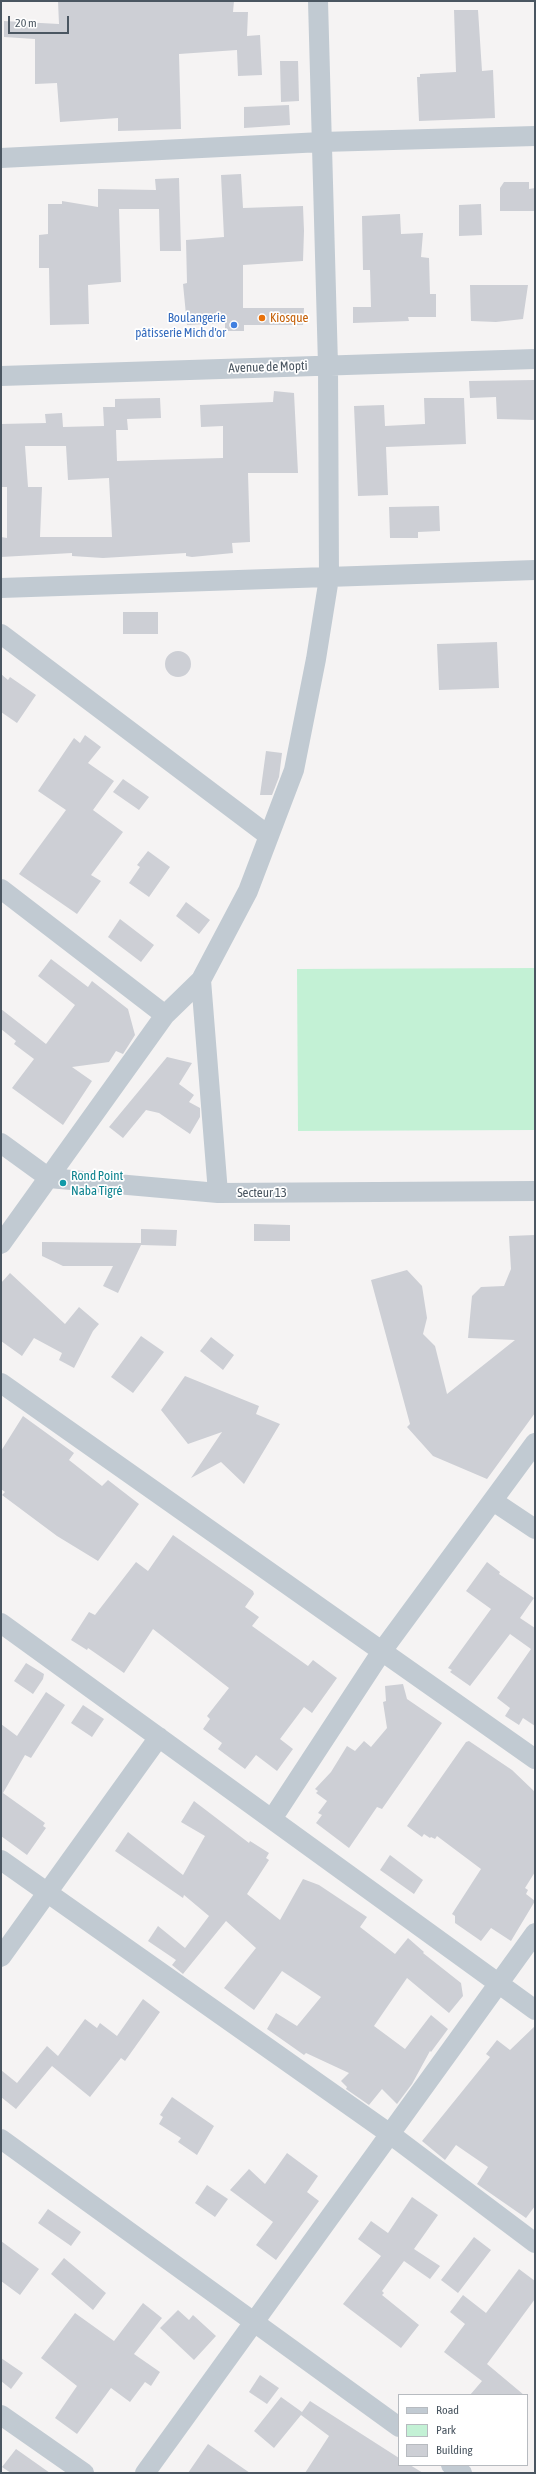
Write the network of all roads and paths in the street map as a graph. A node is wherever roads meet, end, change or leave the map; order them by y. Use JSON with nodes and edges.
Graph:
{"nodes":[{"id":1,"x":318,"y":1,"type":"edge"},
{"id":2,"x":535,"y":136,"type":"edge"},
{"id":3,"x":322,"y":142,"type":"junction"},
{"id":4,"x":1,"y":158,"type":"edge"},
{"id":5,"x":535,"y":359,"type":"edge"},
{"id":6,"x":328,"y":365,"type":"junction"},
{"id":7,"x":1,"y":376,"type":"edge"},
{"id":8,"x":535,"y":570,"type":"edge"},
{"id":9,"x":329,"y":578,"type":"junction"},
{"id":10,"x":1,"y":588,"type":"edge"},
{"id":11,"x":1,"y":634,"type":"edge"},
{"id":12,"x":269,"y":836,"type":"junction"},
{"id":13,"x":1,"y":889,"type":"edge"},
{"id":14,"x":201,"y":980,"type":"junction"},
{"id":15,"x":165,"y":1015,"type":"junction"},
{"id":16,"x":1,"y":1143,"type":"edge"},
{"id":17,"x":48,"y":1178,"type":"junction"},
{"id":18,"x":535,"y":1191,"type":"edge"},
{"id":19,"x":218,"y":1193,"type":"junction"},
{"id":20,"x":1,"y":1244,"type":"edge"},
{"id":21,"x":1,"y":1383,"type":"edge"},
{"id":22,"x":535,"y":1443,"type":"edge"},
{"id":23,"x":493,"y":1501,"type":"junction"},
{"id":24,"x":535,"y":1529,"type":"edge"},
{"id":25,"x":1,"y":1622,"type":"edge"},
{"id":26,"x":382,"y":1651,"type":"junction"},
{"id":27,"x":159,"y":1737,"type":"junction"},
{"id":28,"x":535,"y":1759,"type":"edge"},
{"id":29,"x":272,"y":1819,"type":"junction"},
{"id":30,"x":1,"y":1860,"type":"edge"},
{"id":31,"x":48,"y":1892,"type":"junction"},
{"id":32,"x":535,"y":1933,"type":"edge"},
{"id":33,"x":1,"y":1957,"type":"edge"},
{"id":34,"x":499,"y":1983,"type":"junction"},
{"id":35,"x":535,"y":2010,"type":"edge"},
{"id":36,"x":390,"y":2134,"type":"junction"},
{"id":37,"x":1,"y":2139,"type":"edge"},
{"id":38,"x":535,"y":2243,"type":"edge"},
{"id":39,"x":254,"y":2322,"type":"junction"},
{"id":40,"x":1,"y":2415,"type":"edge"},
{"id":41,"x":398,"y":2426,"type":"edge"},
{"id":42,"x":452,"y":2466,"type":"edge"},
{"id":43,"x":84,"y":2473,"type":"edge"},
{"id":44,"x":145,"y":2473,"type":"edge"},
{"id":45,"x":462,"y":2473,"type":"edge"}],
"edges":[{"from":1,"to":3,"type":"street"},
{"from":2,"to":3,"type":"street"},
{"from":3,"to":4,"type":"street"},
{"from":3,"to":6,"type":"street"},
{"from":5,"to":6,"type":"street","name":"Avenue de Mopti"},
{"from":6,"to":7,"type":"street","name":"Avenue de Mopti"},
{"from":6,"to":9,"type":"street"},
{"from":8,"to":9,"type":"street"},
{"from":9,"to":10,"type":"street"},
{"from":9,"to":12,"type":"street"},
{"from":11,"to":12,"type":"street"},
{"from":12,"to":14,"type":"street"},
{"from":13,"to":15,"type":"street"},
{"from":14,"to":15,"type":"street"},
{"from":14,"to":19,"type":"street"},
{"from":15,"to":17,"type":"street"},
{"from":16,"to":17,"type":"street"},
{"from":17,"to":19,"type":"street","name":"Secteur 13"},
{"from":17,"to":20,"type":"street"},
{"from":18,"to":19,"type":"street","name":"Secteur 13"},
{"from":21,"to":26,"type":"street"},
{"from":22,"to":23,"type":"street"},
{"from":23,"to":24,"type":"street"},
{"from":23,"to":26,"type":"street"},
{"from":25,"to":27,"type":"street"},
{"from":26,"to":28,"type":"street"},
{"from":26,"to":29,"type":"street"},
{"from":27,"to":29,"type":"street"},
{"from":27,"to":31,"type":"street"},
{"from":29,"to":34,"type":"street"},
{"from":30,"to":31,"type":"street"},
{"from":31,"to":33,"type":"street"},
{"from":31,"to":36,"type":"street"},
{"from":32,"to":34,"type":"street"},
{"from":34,"to":35,"type":"street"},
{"from":34,"to":36,"type":"street"},
{"from":36,"to":38,"type":"street"},
{"from":36,"to":39,"type":"street"},
{"from":37,"to":39,"type":"street"},
{"from":39,"to":41,"type":"street"},
{"from":39,"to":44,"type":"street"},
{"from":40,"to":43,"type":"street"},
{"from":42,"to":45,"type":"street"}]}
